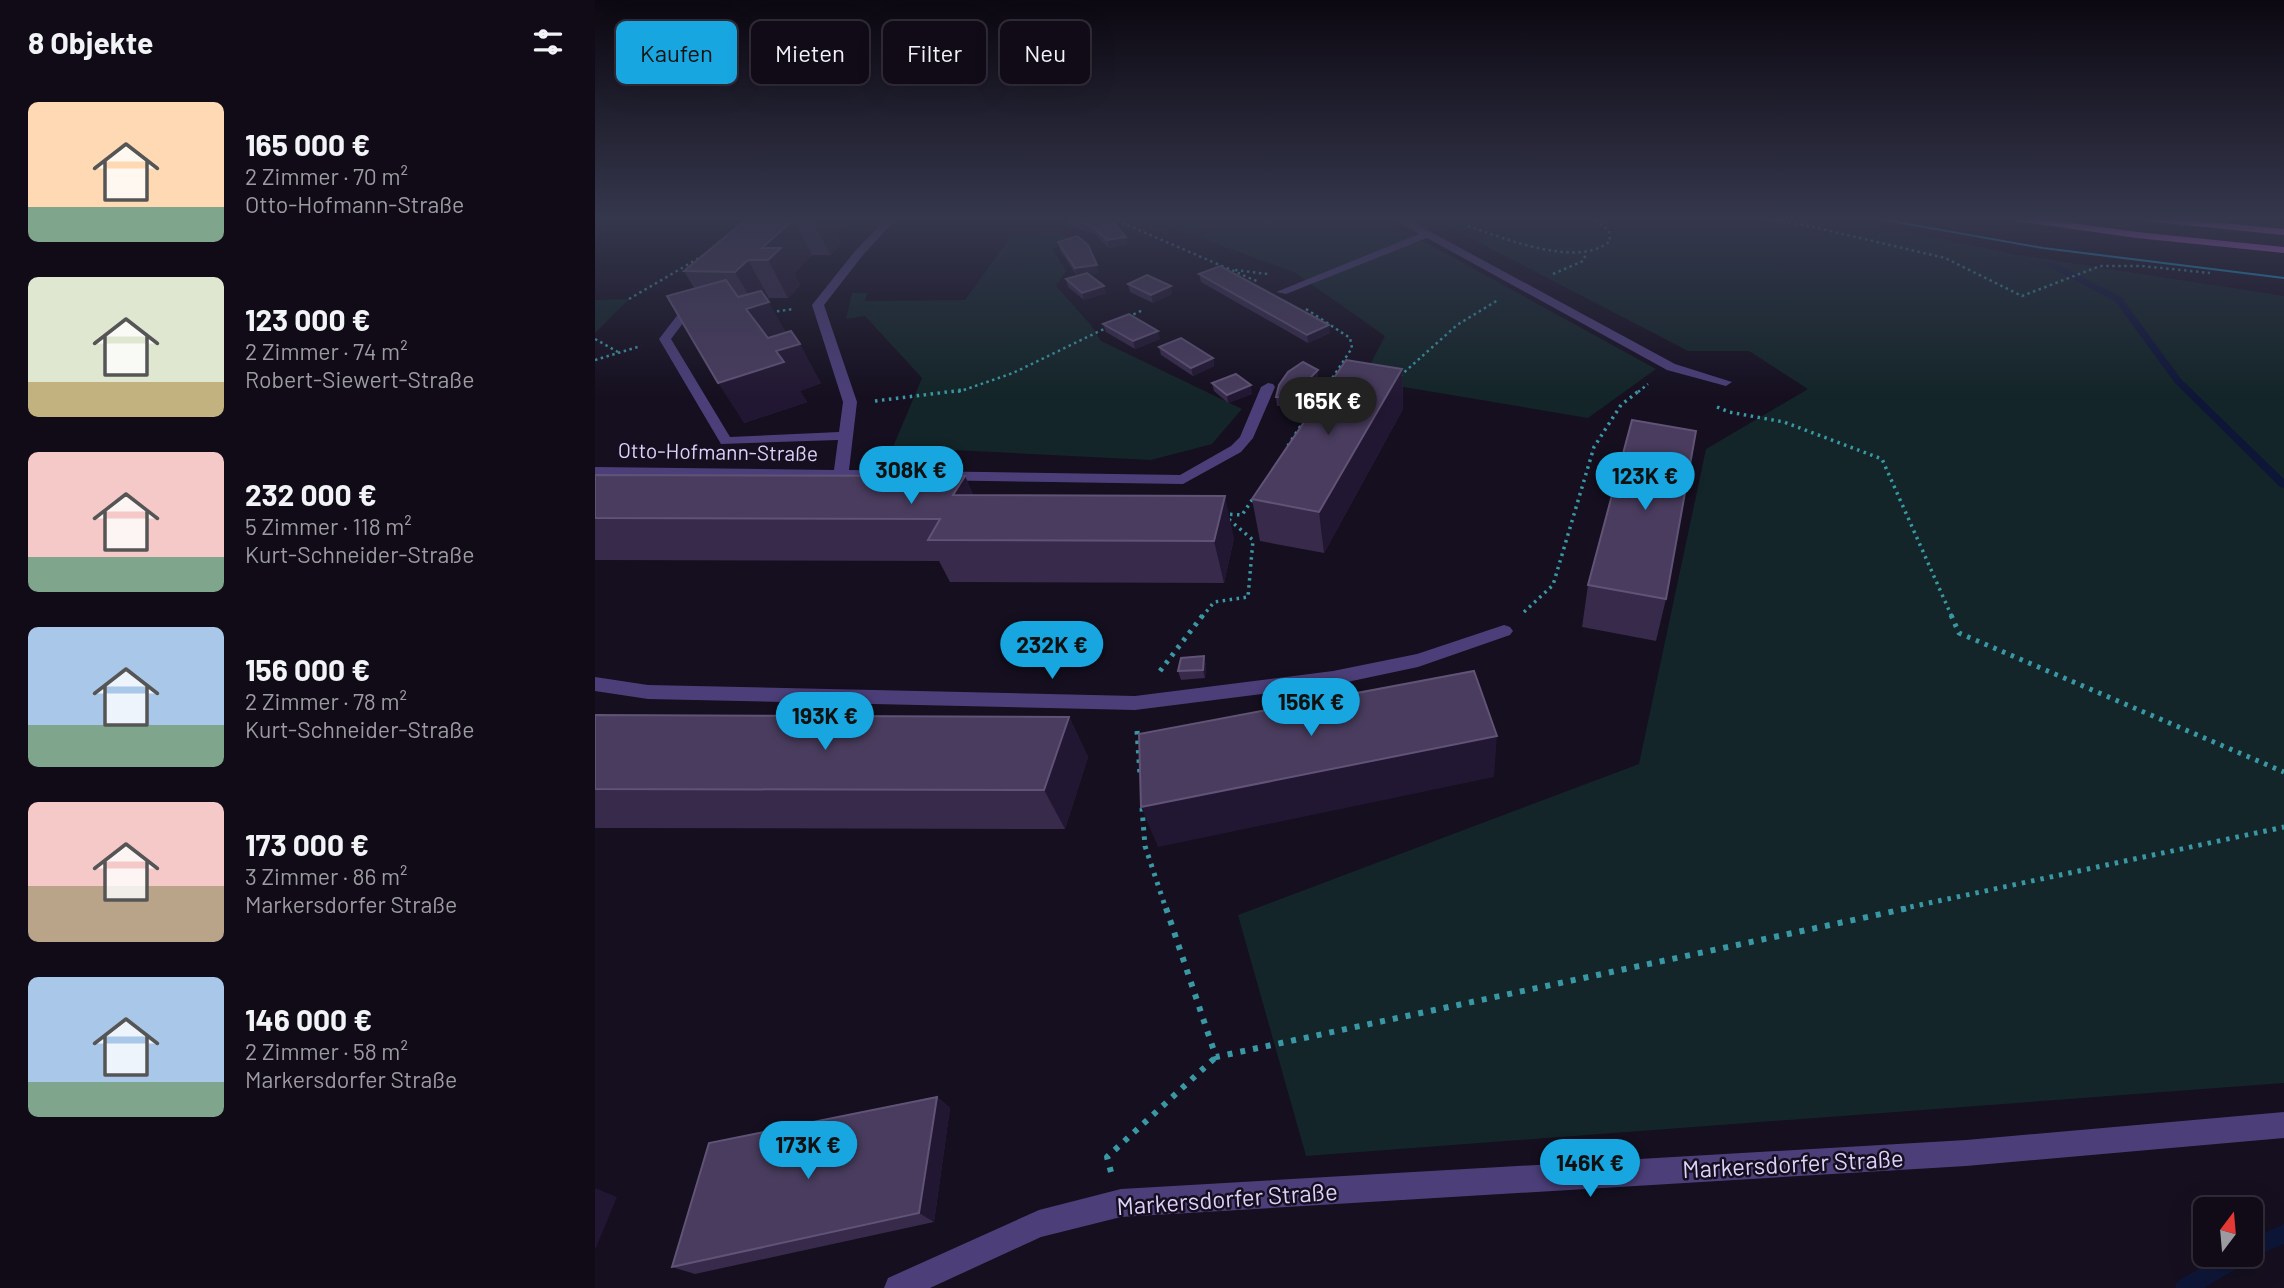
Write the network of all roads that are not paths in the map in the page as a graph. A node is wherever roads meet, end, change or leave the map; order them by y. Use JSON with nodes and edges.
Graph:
{"nodes":[{"id":1,"x":839,"y":278,"type":"edge"},
{"id":2,"x":1317,"y":278,"type":"edge"},
{"id":3,"x":1508,"y":278,"type":"edge"},
{"id":4,"x":707,"y":289,"type":"edge"},
{"id":5,"x":1282,"y":292,"type":"road end"},
{"id":6,"x":1726,"y":382,"type":"dead end"},
{"id":7,"x":1268,"y":387,"type":"dead end"},
{"id":8,"x":846,"y":436,"type":"junction"},
{"id":9,"x":595,"y":471,"type":"edge"},
{"id":10,"x":841,"y":474,"type":"junction"},
{"id":11,"x":1504,"y":631,"type":"road end"},
{"id":12,"x":595,"y":684,"type":"edge"},
{"id":13,"x":2284,"y":1125,"type":"edge"},
{"id":14,"x":898,"y":1288,"type":"edge"}],
"edges":[{"from":1,"to":8,"type":"street","name":"Otto-Hofmann-Straße"},
{"from":2,"to":5,"type":"street"},
{"from":3,"to":6,"type":"street"},
{"from":4,"to":8,"type":"street"},
{"from":7,"to":10,"type":"street","name":"Otto-Hofmann-Straße"},
{"from":8,"to":10,"type":"street","name":"Otto-Hofmann-Straße"},
{"from":9,"to":10,"type":"street","name":"Otto-Hofmann-Straße"},
{"from":11,"to":12,"type":"street"},
{"from":13,"to":14,"type":"street","name":"Markersdorfer Straße"}]}
